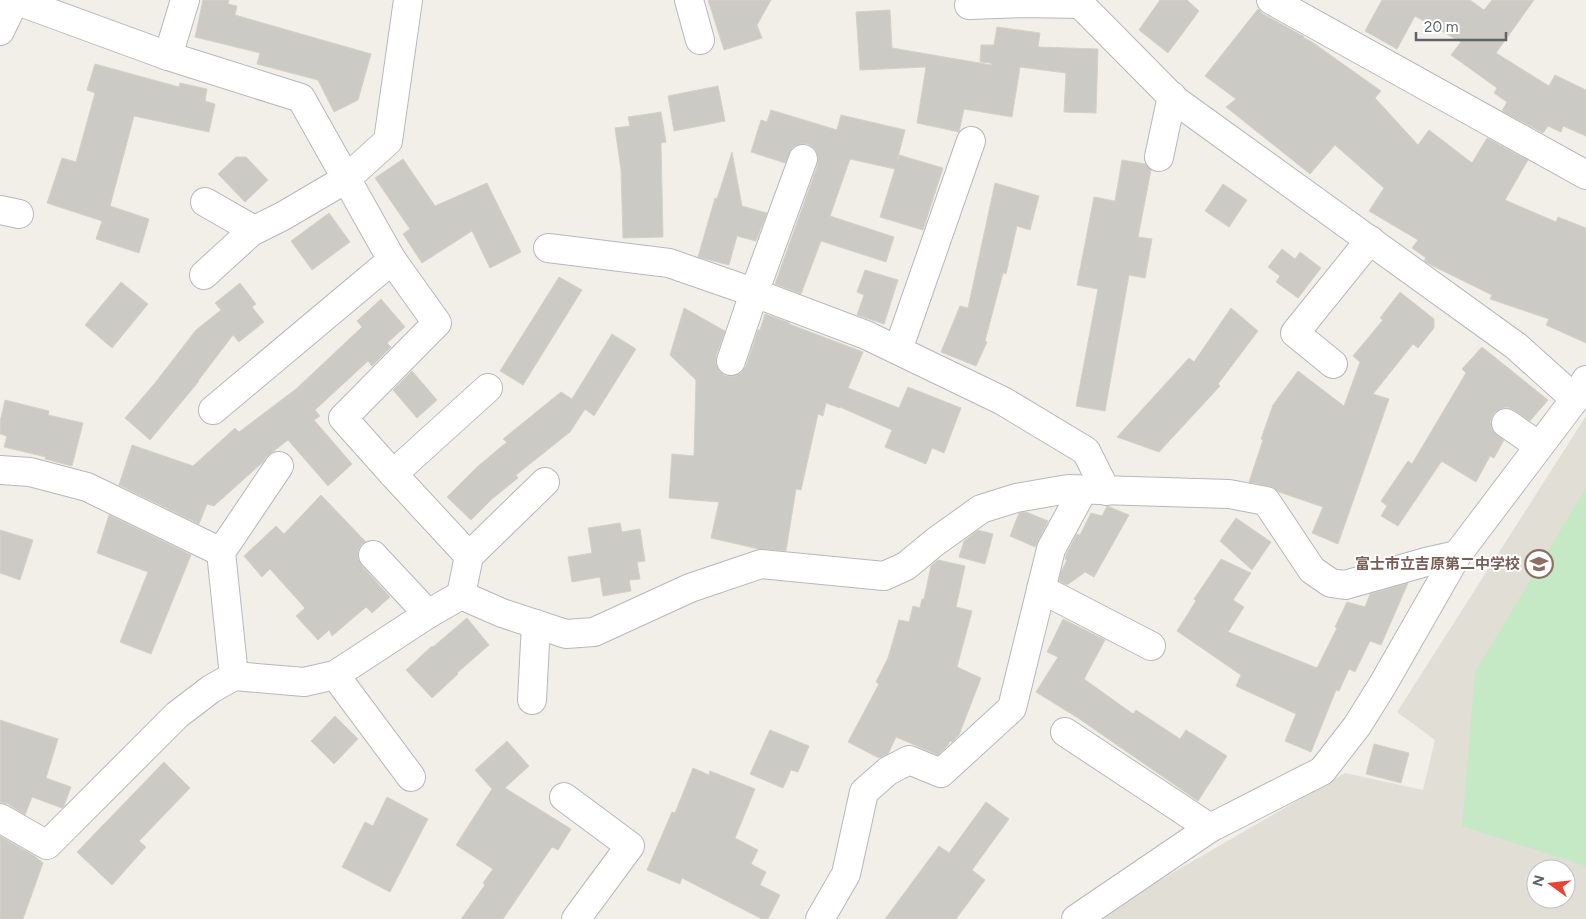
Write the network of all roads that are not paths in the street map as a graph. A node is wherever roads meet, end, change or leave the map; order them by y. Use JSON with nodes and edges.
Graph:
{"nodes":[{"id":1,"x":15,"y":0,"type":"edge"},
{"id":2,"x":185,"y":0,"type":"edge"},
{"id":3,"x":408,"y":0,"type":"edge"},
{"id":4,"x":689,"y":0,"type":"edge"},
{"id":5,"x":1271,"y":0,"type":"edge"},
{"id":6,"x":1079,"y":2,"type":"edge"},
{"id":7,"x":969,"y":5,"type":"dead end"},
{"id":8,"x":0,"y":31,"type":"edge"},
{"id":9,"x":700,"y":40,"type":"dead end"},
{"id":10,"x":168,"y":56,"type":"junction"},
{"id":11,"x":1172,"y":96,"type":"junction"},
{"id":12,"x":971,"y":141,"type":"dead end"},
{"id":13,"x":1159,"y":157,"type":"dead end"},
{"id":14,"x":803,"y":159,"type":"dead end"},
{"id":15,"x":1586,"y":175,"type":"edge"},
{"id":16,"x":346,"y":179,"type":"junction"},
{"id":17,"x":205,"y":202,"type":"dead end"},
{"id":18,"x":254,"y":230,"type":"junction"},
{"id":19,"x":1370,"y":240,"type":"junction"},
{"id":20,"x":548,"y":248,"type":"dead end"},
{"id":21,"x":392,"y":260,"type":"junction"},
{"id":22,"x":204,"y":275,"type":"dead end"},
{"id":23,"x":754,"y":293,"type":"junction"},
{"id":24,"x":898,"y":350,"type":"junction"},
{"id":25,"x":731,"y":361,"type":"dead end"},
{"id":26,"x":1333,"y":364,"type":"dead end"},
{"id":27,"x":488,"y":388,"type":"dead end"},
{"id":28,"x":1580,"y":390,"type":"edge"},
{"id":29,"x":213,"y":410,"type":"dead end"},
{"id":30,"x":1506,"y":423,"type":"dead end"},
{"id":31,"x":1539,"y":446,"type":"junction"},
{"id":32,"x":279,"y":466,"type":"dead end"},
{"id":33,"x":0,"y":470,"type":"edge"},
{"id":34,"x":392,"y":474,"type":"junction"},
{"id":35,"x":545,"y":482,"type":"dead end"},
{"id":36,"x":1095,"y":490,"type":"junction"},
{"id":37,"x":221,"y":552,"type":"junction"},
{"id":38,"x":373,"y":555,"type":"dead end"},
{"id":39,"x":1457,"y":555,"type":"junction"},
{"id":40,"x":469,"y":556,"type":"junction"},
{"id":41,"x":1041,"y":590,"type":"junction"},
{"id":42,"x":461,"y":594,"type":"junction"},
{"id":43,"x":428,"y":614,"type":"junction"},
{"id":44,"x":536,"y":624,"type":"junction"},
{"id":45,"x":1151,"y":646,"type":"dead end"},
{"id":46,"x":335,"y":675,"type":"junction"},
{"id":47,"x":234,"y":676,"type":"junction"},
{"id":48,"x":532,"y":700,"type":"dead end"},
{"id":49,"x":1065,"y":732,"type":"dead end"},
{"id":50,"x":411,"y":777,"type":"dead end"},
{"id":51,"x":564,"y":797,"type":"dead end"},
{"id":52,"x":0,"y":818,"type":"edge"},
{"id":53,"x":1210,"y":828,"type":"junction"},
{"id":54,"x":576,"y":919,"type":"edge"},
{"id":55,"x":820,"y":919,"type":"edge"},
{"id":56,"x":1076,"y":919,"type":"edge"}],
"edges":[{"from":1,"to":8,"type":"street"},
{"from":1,"to":10,"type":"street"},
{"from":2,"to":10,"type":"street"},
{"from":3,"to":16,"type":"street"},
{"from":4,"to":9,"type":"street"},
{"from":5,"to":15,"type":"street"},
{"from":6,"to":7,"type":"street"},
{"from":6,"to":11,"type":"street"},
{"from":10,"to":16,"type":"street"},
{"from":11,"to":13,"type":"street"},
{"from":11,"to":19,"type":"street"},
{"from":12,"to":24,"type":"street"},
{"from":14,"to":23,"type":"street"},
{"from":16,"to":18,"type":"street"},
{"from":16,"to":21,"type":"street"},
{"from":17,"to":18,"type":"street"},
{"from":18,"to":22,"type":"street"},
{"from":19,"to":26,"type":"street"},
{"from":19,"to":28,"type":"street"},
{"from":20,"to":23,"type":"street"},
{"from":21,"to":29,"type":"street"},
{"from":21,"to":34,"type":"street"},
{"from":23,"to":24,"type":"street"},
{"from":23,"to":25,"type":"street"},
{"from":24,"to":36,"type":"street"},
{"from":27,"to":34,"type":"street"},
{"from":28,"to":31,"type":"street"},
{"from":30,"to":31,"type":"street"},
{"from":31,"to":39,"type":"street"},
{"from":32,"to":37,"type":"street"},
{"from":33,"to":37,"type":"street"},
{"from":34,"to":40,"type":"street"},
{"from":35,"to":40,"type":"street"},
{"from":36,"to":39,"type":"street"},
{"from":36,"to":41,"type":"street"},
{"from":36,"to":44,"type":"street"},
{"from":37,"to":47,"type":"street"},
{"from":38,"to":43,"type":"street"},
{"from":39,"to":53,"type":"street"},
{"from":40,"to":42,"type":"street"},
{"from":41,"to":45,"type":"street"},
{"from":41,"to":55,"type":"street"},
{"from":42,"to":43,"type":"street"},
{"from":42,"to":44,"type":"street"},
{"from":43,"to":46,"type":"street"},
{"from":44,"to":48,"type":"street"},
{"from":46,"to":47,"type":"street"},
{"from":46,"to":50,"type":"street"},
{"from":47,"to":52,"type":"street"},
{"from":49,"to":53,"type":"street"},
{"from":51,"to":54,"type":"street"},
{"from":53,"to":56,"type":"street"}]}
